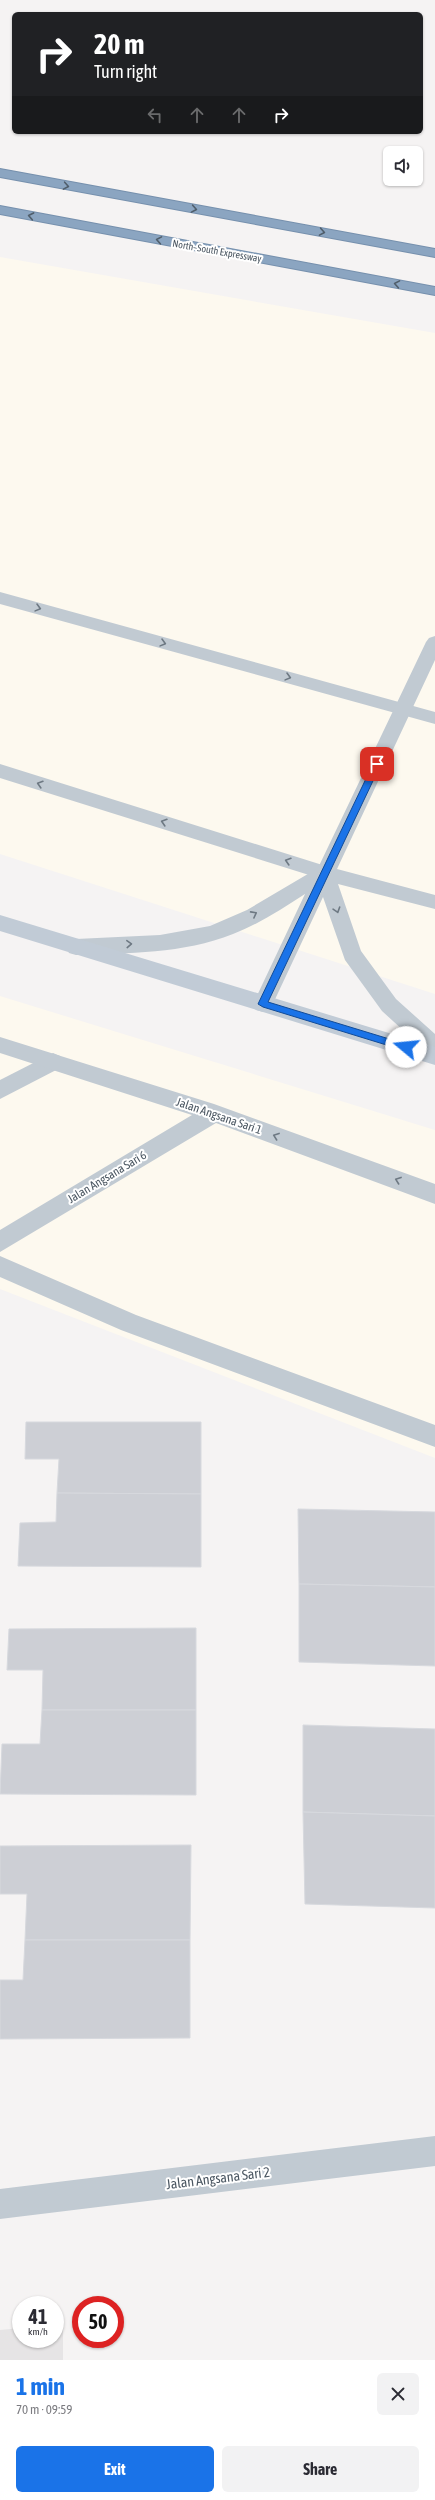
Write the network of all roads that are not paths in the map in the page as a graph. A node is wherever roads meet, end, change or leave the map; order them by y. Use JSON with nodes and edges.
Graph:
{"nodes":[{"id":1,"x":0,"y":173,"type":"edge"},
{"id":2,"x":0,"y":210,"type":"edge"},
{"id":3,"x":435,"y":253,"type":"edge"},
{"id":4,"x":435,"y":291,"type":"edge"},
{"id":5,"x":0,"y":598,"type":"edge"},
{"id":6,"x":435,"y":642,"type":"edge"},
{"id":7,"x":403,"y":709,"type":"junction"},
{"id":8,"x":435,"y":718,"type":"edge"},
{"id":9,"x":0,"y":771,"type":"edge"},
{"id":10,"x":325,"y":873,"type":"junction"},
{"id":11,"x":435,"y":902,"type":"edge"},
{"id":12,"x":0,"y":923,"type":"edge"},
{"id":13,"x":76,"y":947,"type":"junction"},
{"id":14,"x":263,"y":1004,"type":"junction"},
{"id":15,"x":0,"y":1046,"type":"edge"},
{"id":16,"x":435,"y":1047,"type":"edge"},
{"id":17,"x":435,"y":1056,"type":"edge"},
{"id":18,"x":53,"y":1062,"type":"junction"},
{"id":19,"x":0,"y":1090,"type":"edge"},
{"id":20,"x":214,"y":1113,"type":"junction"},
{"id":21,"x":435,"y":1194,"type":"edge"},
{"id":22,"x":0,"y":1242,"type":"edge"},
{"id":23,"x":0,"y":1266,"type":"edge"},
{"id":24,"x":435,"y":1436,"type":"edge"},
{"id":25,"x":435,"y":2151,"type":"edge"},
{"id":26,"x":0,"y":2204,"type":"edge"}],
"edges":[{"from":1,"to":3,"type":"highway","one_way":true},
{"from":4,"to":2,"type":"highway","name":"North–South Expressway","one_way":true},
{"from":5,"to":7,"type":"street","one_way":true},
{"from":6,"to":7,"type":"street"},
{"from":7,"to":8,"type":"street"},
{"from":7,"to":10,"type":"street"},
{"from":10,"to":9,"type":"street","one_way":true},
{"from":10,"to":11,"type":"street"},
{"from":13,"to":10,"type":"street","one_way":true},
{"from":10,"to":14,"type":"street"},
{"from":10,"to":16,"type":"street","one_way":true},
{"from":12,"to":13,"type":"main road"},
{"from":13,"to":14,"type":"main road"},
{"from":14,"to":17,"type":"main road"},
{"from":15,"to":18,"type":"street","name":"Jalan Angsana Sari 1"},
{"from":18,"to":19,"type":"street"},
{"from":18,"to":20,"type":"street","name":"Jalan Angsana Sari 1"},
{"from":21,"to":20,"type":"street","name":"Jalan Angsana Sari 1","one_way":true},
{"from":20,"to":22,"type":"street","name":"Jalan Angsana Sari 6"},
{"from":23,"to":24,"type":"street"},
{"from":25,"to":26,"type":"street","name":"Jalan Angsana Sari 2"}]}
